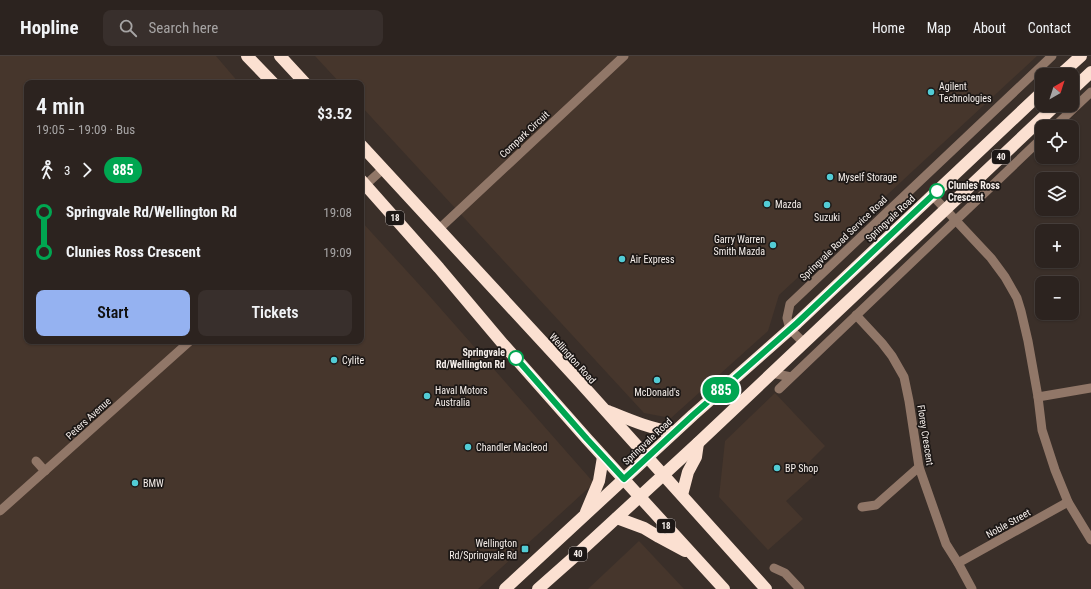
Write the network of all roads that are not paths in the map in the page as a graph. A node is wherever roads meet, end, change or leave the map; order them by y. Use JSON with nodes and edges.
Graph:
{"nodes":[{"id":1,"x":247,"y":56,"type":"edge"},
{"id":2,"x":624,"y":56,"type":"edge"},
{"id":3,"x":1052,"y":56,"type":"edge"},
{"id":4,"x":1081,"y":56,"type":"edge"},
{"id":5,"x":284,"y":57,"type":"edge"},
{"id":6,"x":1068,"y":68,"type":"edge"},
{"id":7,"x":1091,"y":72,"type":"edge"},
{"id":8,"x":270,"y":80,"type":"edge"},
{"id":9,"x":303,"y":80,"type":"edge"},
{"id":10,"x":1079,"y":83,"type":"edge"},
{"id":11,"x":1091,"y":92,"type":"edge"},
{"id":12,"x":1035,"y":99,"type":"edge"},
{"id":13,"x":1049,"y":112,"type":"edge"},
{"id":14,"x":1061,"y":120,"type":"edge"},
{"id":15,"x":1035,"y":145,"type":"edge"},
{"id":16,"x":364,"y":148,"type":"edge"},
{"id":17,"x":383,"y":169,"type":"junction"},
{"id":18,"x":364,"y":183,"type":"edge"},
{"id":19,"x":364,"y":186,"type":"edge"},
{"id":20,"x":932,"y":195,"type":"junction"},
{"id":21,"x":946,"y":209,"type":"junction"},
{"id":22,"x":956,"y":220,"type":"junction"},
{"id":23,"x":439,"y":229,"type":"junction"},
{"id":24,"x":856,"y":315,"type":"junction"},
{"id":25,"x":790,"y":329,"type":"junction"},
{"id":26,"x":804,"y":343,"type":"junction"},
{"id":27,"x":187,"y":344,"type":"edge"},
{"id":28,"x":772,"y":373,"type":"junction"},
{"id":29,"x":791,"y":377,"type":"junction"},
{"id":30,"x":1091,"y":388,"type":"edge"},
{"id":31,"x":779,"y":389,"type":"dead end"},
{"id":32,"x":1038,"y":397,"type":"junction"},
{"id":33,"x":605,"y":410,"type":"junction"},
{"id":34,"x":674,"y":432,"type":"junction"},
{"id":35,"x":698,"y":443,"type":"junction"},
{"id":36,"x":603,"y":457,"type":"junction"},
{"id":37,"x":648,"y":457,"type":"junction"},
{"id":38,"x":36,"y":461,"type":"dead end"},
{"id":39,"x":919,"y":467,"type":"junction"},
{"id":40,"x":45,"y":471,"type":"junction"},
{"id":41,"x":664,"y":475,"type":"junction"},
{"id":42,"x":624,"y":479,"type":"junction"},
{"id":43,"x":682,"y":495,"type":"junction"},
{"id":44,"x":640,"y":496,"type":"junction"},
{"id":45,"x":1068,"y":502,"type":"junction"},
{"id":46,"x":862,"y":507,"type":"dead end"},
{"id":47,"x":0,"y":511,"type":"edge"},
{"id":48,"x":584,"y":515,"type":"junction"},
{"id":49,"x":617,"y":518,"type":"junction"},
{"id":50,"x":1091,"y":540,"type":"edge"},
{"id":51,"x":693,"y":555,"type":"junction"},
{"id":52,"x":958,"y":563,"type":"junction"},
{"id":53,"x":774,"y":568,"type":"dead end"},
{"id":54,"x":505,"y":589,"type":"edge"},
{"id":55,"x":538,"y":589,"type":"edge"},
{"id":56,"x":724,"y":589,"type":"edge"},
{"id":57,"x":766,"y":589,"type":"edge"},
{"id":58,"x":800,"y":589,"type":"edge"},
{"id":59,"x":972,"y":589,"type":"edge"}],
"edges":[{"from":1,"to":8,"type":"highway"},
{"from":2,"to":23,"type":"street","name":"Compark Circuit"},
{"from":3,"to":25,"type":"street","name":"Springvale Road Service Road"},
{"from":4,"to":6,"type":"highway"},
{"from":5,"to":9,"type":"highway"},
{"from":7,"to":10,"type":"highway"},
{"from":11,"to":14,"type":"street"},
{"from":12,"to":20,"type":"highway","name":"Springvale Road","number":"40"},
{"from":13,"to":21,"type":"highway","number":"40"},
{"from":15,"to":22,"type":"street"},
{"from":16,"to":17,"type":"highway","name":"Wellington Road","number":"18"},
{"from":17,"to":18,"type":"street"},
{"from":17,"to":23,"type":"highway","name":"Wellington Road","number":"18"},
{"from":19,"to":36,"type":"highway","number":"18"},
{"from":20,"to":21,"type":"street"},
{"from":20,"to":25,"type":"highway","name":"Springvale Road","number":"40"},
{"from":21,"to":22,"type":"street"},
{"from":21,"to":26,"type":"highway","number":"40"},
{"from":22,"to":24,"type":"street"},
{"from":22,"to":32,"type":"street"},
{"from":23,"to":33,"type":"highway","name":"Wellington Road","number":"18"},
{"from":24,"to":29,"type":"street"},
{"from":24,"to":39,"type":"street","name":"Florey Crescent"},
{"from":25,"to":26,"type":"street"},
{"from":25,"to":34,"type":"highway","name":"Springvale Road","number":"40"},
{"from":26,"to":28,"type":"highway","number":"40"},
{"from":27,"to":40,"type":"street","name":"Peters Avenue"},
{"from":28,"to":29,"type":"street"},
{"from":28,"to":35,"type":"highway","number":"40"},
{"from":29,"to":31,"type":"street"},
{"from":30,"to":32,"type":"street"},
{"from":32,"to":45,"type":"street"},
{"from":33,"to":34,"type":"highway"},
{"from":33,"to":37,"type":"highway","name":"Wellington Road","number":"18"},
{"from":34,"to":37,"type":"highway","name":"Springvale Road","number":"40"},
{"from":35,"to":41,"type":"highway","number":"40"},
{"from":35,"to":43,"type":"highway"},
{"from":36,"to":42,"type":"highway","number":"18"},
{"from":36,"to":48,"type":"highway"},
{"from":37,"to":41,"type":"highway","name":"Wellington Road","number":"18"},
{"from":37,"to":42,"type":"highway","name":"Springvale Road","number":"40"},
{"from":38,"to":40,"type":"street"},
{"from":39,"to":46,"type":"street"},
{"from":39,"to":52,"type":"street","name":"Florey Crescent"},
{"from":40,"to":47,"type":"street","name":"Peters Avenue"},
{"from":41,"to":43,"type":"highway","name":"Wellington Road","number":"18"},
{"from":41,"to":44,"type":"highway","number":"40"},
{"from":42,"to":44,"type":"highway","number":"18"},
{"from":42,"to":48,"type":"highway","name":"Springvale Road","number":"40"},
{"from":43,"to":57,"type":"highway","name":"Wellington Road","number":"18"},
{"from":44,"to":49,"type":"highway","number":"40"},
{"from":44,"to":51,"type":"highway","number":"18"},
{"from":45,"to":50,"type":"street"},
{"from":45,"to":52,"type":"street","name":"Noble Street"},
{"from":48,"to":54,"type":"highway","name":"Springvale Road","number":"40"},
{"from":49,"to":51,"type":"highway"},
{"from":49,"to":55,"type":"highway","number":"40"},
{"from":51,"to":56,"type":"highway","number":"18"},
{"from":52,"to":59,"type":"street","name":"Florey Crescent"},
{"from":53,"to":58,"type":"street"}]}
